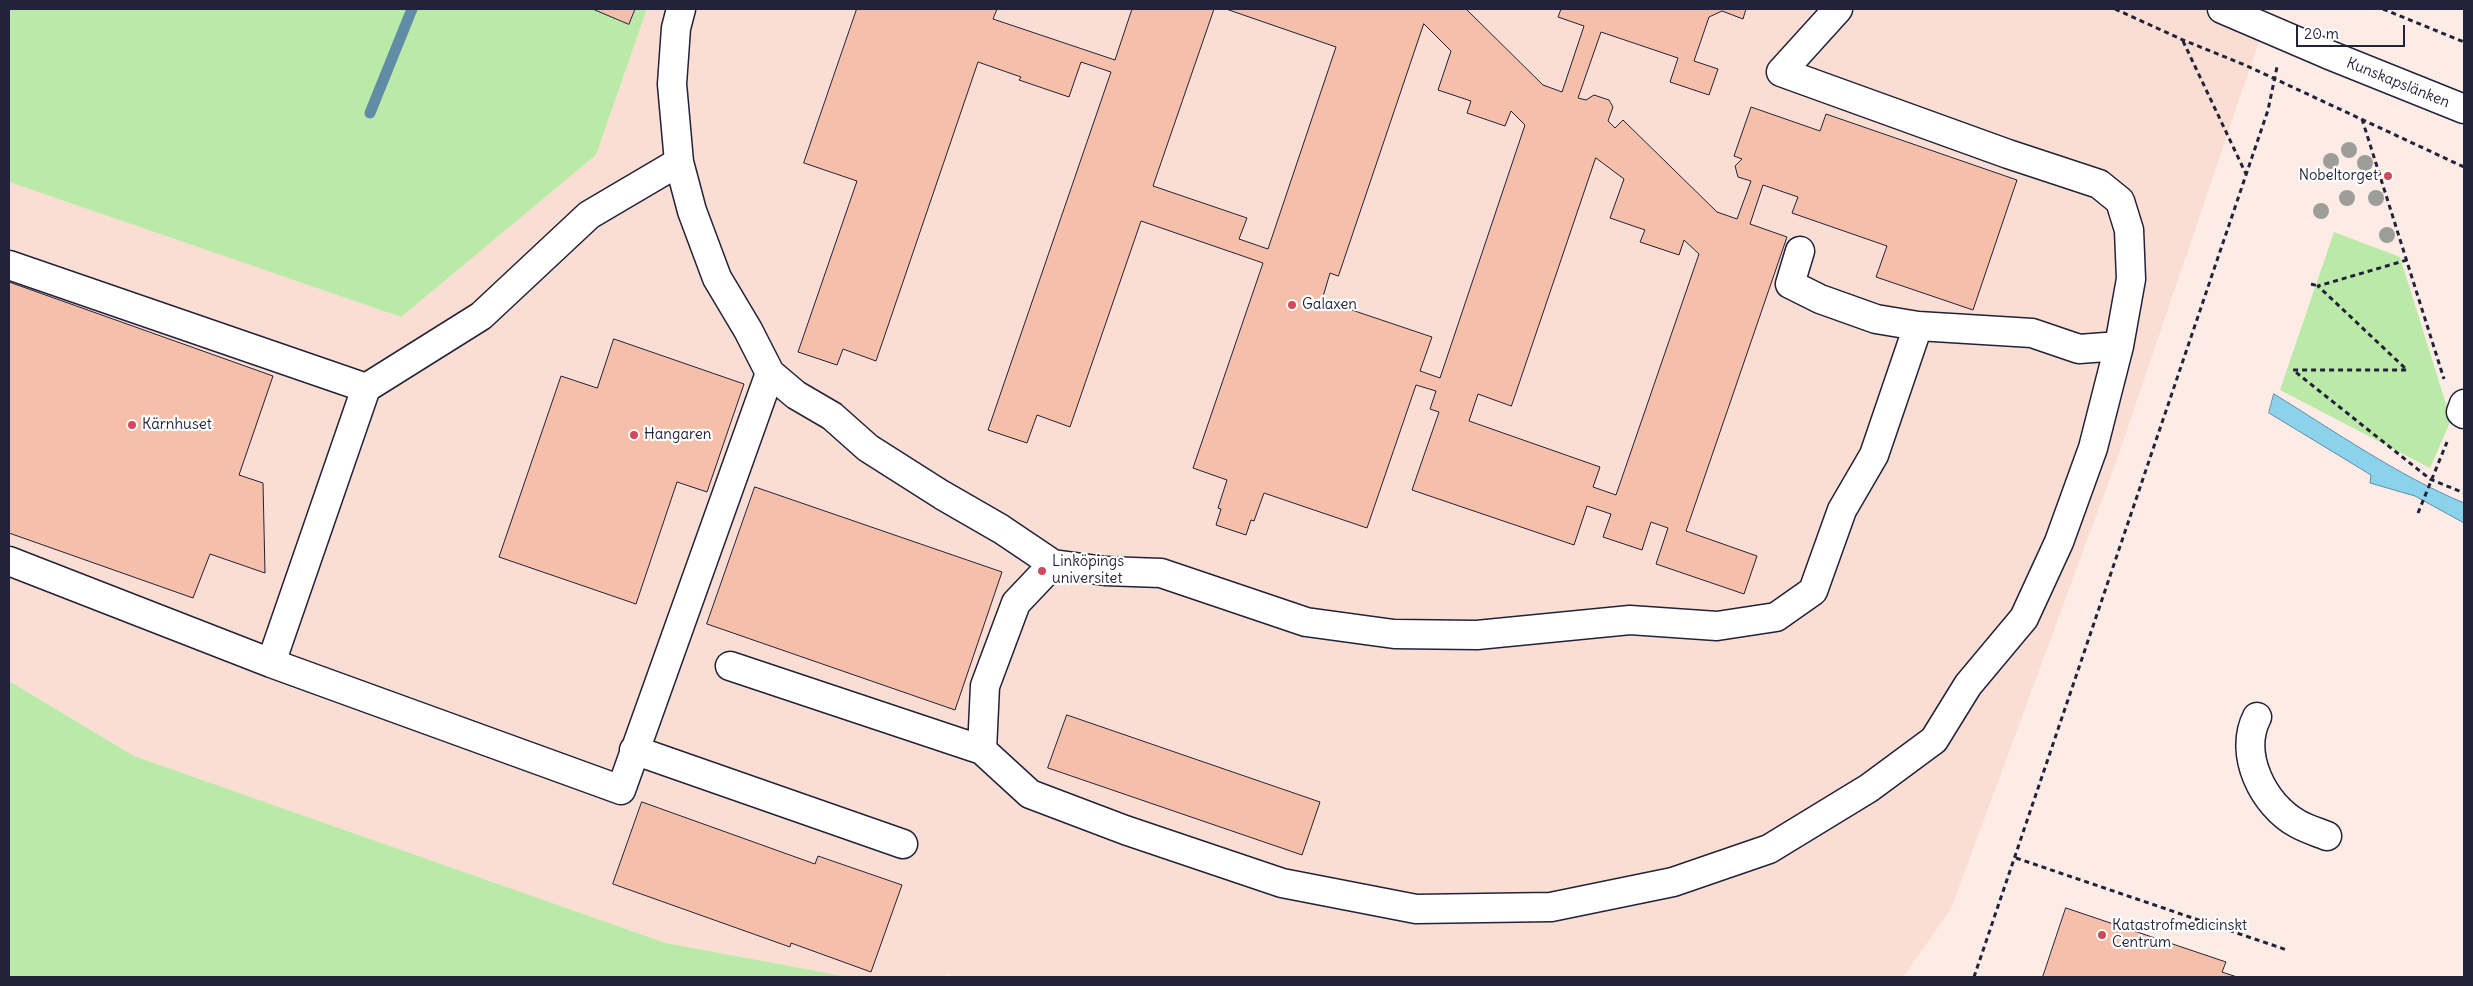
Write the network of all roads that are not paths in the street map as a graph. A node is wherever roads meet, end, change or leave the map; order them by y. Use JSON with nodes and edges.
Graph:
{"nodes":[{"id":1,"x":681,"y":9,"type":"edge"},
{"id":2,"x":1838,"y":9,"type":"edge"},
{"id":3,"x":2222,"y":9,"type":"edge"},
{"id":4,"x":2464,"y":108,"type":"edge"},
{"id":5,"x":679,"y":162,"type":"junction"},
{"id":6,"x":1800,"y":251,"type":"dead end"},
{"id":7,"x":9,"y":265,"type":"edge"},
{"id":8,"x":1918,"y":326,"type":"junction"},
{"id":9,"x":2119,"y":346,"type":"junction"},
{"id":10,"x":770,"y":373,"type":"junction"},
{"id":11,"x":366,"y":388,"type":"junction"},
{"id":12,"x":9,"y":561,"type":"edge"},
{"id":13,"x":1053,"y":564,"type":"junction"},
{"id":14,"x":271,"y":662,"type":"junction"},
{"id":15,"x":730,"y":666,"type":"dead end"},
{"id":16,"x":2257,"y":717,"type":"dead end"},
{"id":17,"x":634,"y":750,"type":"junction"},
{"id":18,"x":982,"y":750,"type":"junction"},
{"id":19,"x":2327,"y":836,"type":"dead end"},
{"id":20,"x":904,"y":844,"type":"dead end"}],
"edges":[{"from":1,"to":5,"type":"street"},
{"from":2,"to":9,"type":"street"},
{"from":3,"to":4,"type":"street","name":"Kunskapslänken"},
{"from":5,"to":10,"type":"street"},
{"from":5,"to":11,"type":"street"},
{"from":6,"to":8,"type":"street"},
{"from":7,"to":11,"type":"street"},
{"from":8,"to":9,"type":"street"},
{"from":8,"to":13,"type":"street"},
{"from":9,"to":18,"type":"street"},
{"from":10,"to":13,"type":"street"},
{"from":10,"to":17,"type":"street"},
{"from":11,"to":14,"type":"street"},
{"from":12,"to":14,"type":"street"},
{"from":13,"to":18,"type":"street"},
{"from":14,"to":17,"type":"street"},
{"from":15,"to":18,"type":"street"},
{"from":16,"to":19,"type":"street"},
{"from":17,"to":20,"type":"street"}]}
